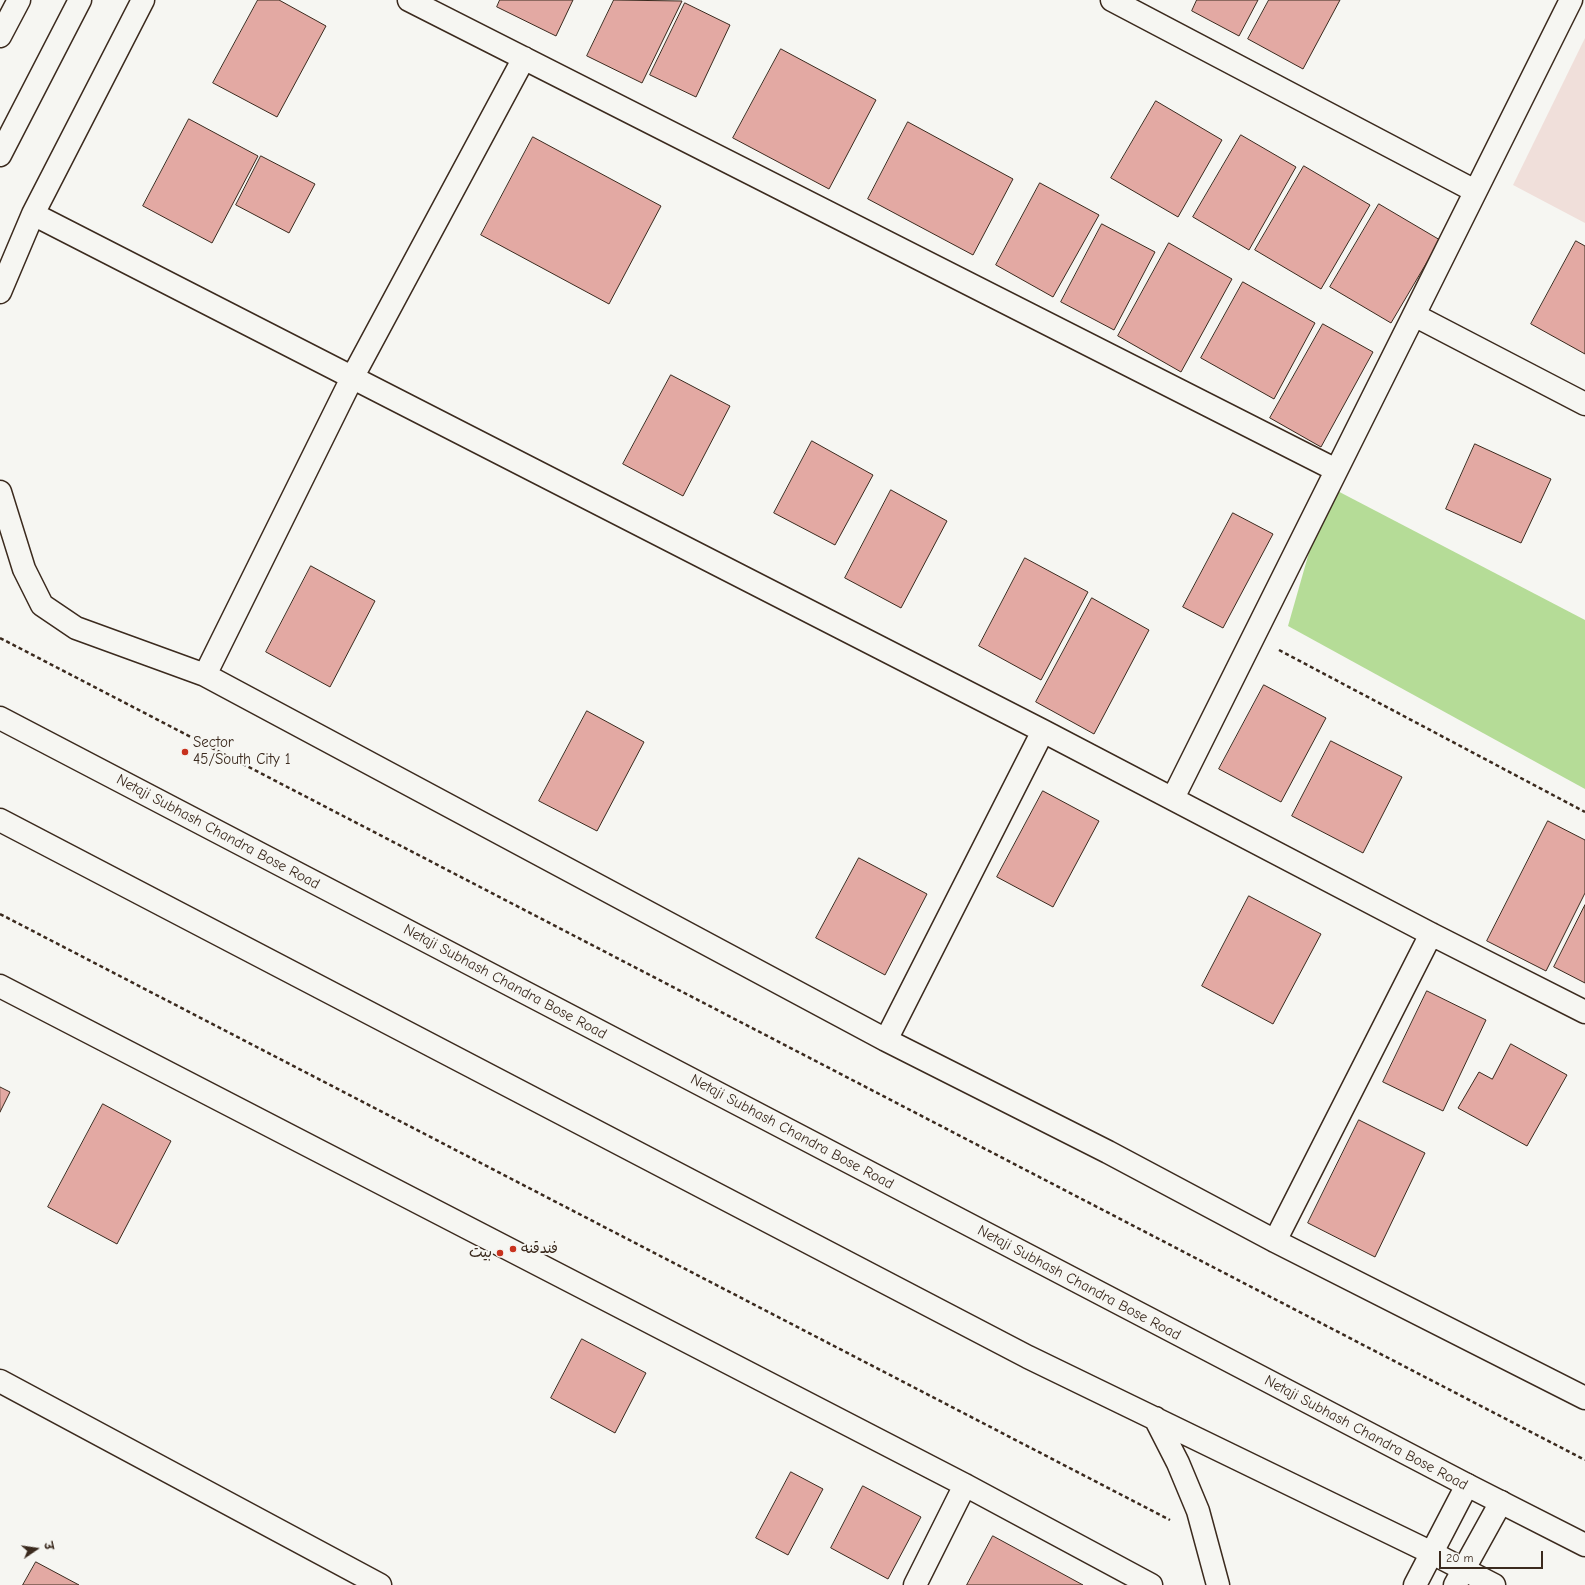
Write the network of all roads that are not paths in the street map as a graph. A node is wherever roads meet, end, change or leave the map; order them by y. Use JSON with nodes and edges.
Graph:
{"nodes":[{"id":1,"x":19,"y":0,"type":"edge"},
{"id":2,"x":80,"y":0,"type":"edge"},
{"id":3,"x":143,"y":0,"type":"edge"},
{"id":4,"x":409,"y":0,"type":"edge"},
{"id":5,"x":1112,"y":0,"type":"edge"},
{"id":6,"x":1571,"y":0,"type":"edge"},
{"id":7,"x":0,"y":36,"type":"edge"},
{"id":8,"x":524,"y":58,"type":"junction"},
{"id":9,"x":0,"y":155,"type":"edge"},
{"id":10,"x":1475,"y":191,"type":"junction"},
{"id":11,"x":33,"y":214,"type":"junction"},
{"id":12,"x":0,"y":292,"type":"edge"},
{"id":13,"x":1414,"y":315,"type":"junction"},
{"id":14,"x":352,"y":378,"type":"junction"},
{"id":15,"x":1585,"y":404,"type":"edge"},
{"id":16,"x":1336,"y":470,"type":"junction"},
{"id":17,"x":0,"y":492,"type":"edge"},
{"id":18,"x":205,"y":675,"type":"junction"},
{"id":19,"x":0,"y":718,"type":"edge"},
{"id":20,"x":1043,"y":731,"type":"junction"},
{"id":21,"x":1173,"y":798,"type":"junction"},
{"id":22,"x":0,"y":820,"type":"edge"},
{"id":23,"x":1431,"y":934,"type":"junction"},
{"id":24,"x":0,"y":986,"type":"edge"},
{"id":25,"x":1585,"y":1012,"type":"edge"},
{"id":26,"x":886,"y":1040,"type":"junction"},
{"id":27,"x":1275,"y":1241,"type":"junction"},
{"id":28,"x":0,"y":1381,"type":"edge"},
{"id":29,"x":1585,"y":1398,"type":"edge"},
{"id":30,"x":1155,"y":1418,"type":"junction"},
{"id":31,"x":965,"y":1485,"type":"junction"},
{"id":32,"x":1467,"y":1485,"type":"junction"},
{"id":33,"x":1501,"y":1502,"type":"junction"},
{"id":34,"x":1585,"y":1545,"type":"edge"},
{"id":35,"x":1432,"y":1553,"type":"junction"},
{"id":36,"x":1459,"y":1577,"type":"edge"},
{"id":37,"x":380,"y":1585,"type":"edge"},
{"id":38,"x":915,"y":1585,"type":"edge"},
{"id":39,"x":1151,"y":1585,"type":"edge"},
{"id":40,"x":1218,"y":1585,"type":"edge"},
{"id":41,"x":1415,"y":1585,"type":"edge"},
{"id":42,"x":1494,"y":1585,"type":"edge"}],
"edges":[{"from":1,"to":7,"type":"street"},
{"from":2,"to":9,"type":"street"},
{"from":3,"to":11,"type":"street"},
{"from":4,"to":8,"type":"street"},
{"from":5,"to":10,"type":"street"},
{"from":6,"to":10,"type":"street"},
{"from":8,"to":14,"type":"street"},
{"from":8,"to":16,"type":"street"},
{"from":10,"to":13,"type":"street"},
{"from":11,"to":12,"type":"street"},
{"from":11,"to":14,"type":"street"},
{"from":13,"to":15,"type":"street"},
{"from":13,"to":16,"type":"street"},
{"from":14,"to":18,"type":"street"},
{"from":14,"to":20,"type":"street"},
{"from":16,"to":21,"type":"street"},
{"from":17,"to":18,"type":"street"},
{"from":18,"to":26,"type":"street"},
{"from":19,"to":32,"type":"street","name":"Netaji Subhash Chandra Bose Road"},
{"from":20,"to":21,"type":"street"},
{"from":20,"to":26,"type":"street"},
{"from":21,"to":23,"type":"street"},
{"from":22,"to":30,"type":"street"},
{"from":23,"to":25,"type":"street"},
{"from":23,"to":27,"type":"street"},
{"from":24,"to":31,"type":"street"},
{"from":26,"to":27,"type":"street"},
{"from":27,"to":29,"type":"street"},
{"from":28,"to":37,"type":"street"},
{"from":30,"to":35,"type":"street"},
{"from":30,"to":40,"type":"street"},
{"from":31,"to":38,"type":"street"},
{"from":31,"to":39,"type":"street"},
{"from":32,"to":33,"type":"street","name":"Netaji Subhash Chandra Bose Road"},
{"from":32,"to":35,"type":"street"},
{"from":33,"to":34,"type":"street","name":"Netaji Subhash Chandra Bose Road"},
{"from":33,"to":36,"type":"street"},
{"from":35,"to":36,"type":"street"},
{"from":35,"to":41,"type":"street"},
{"from":36,"to":42,"type":"street"}]}
